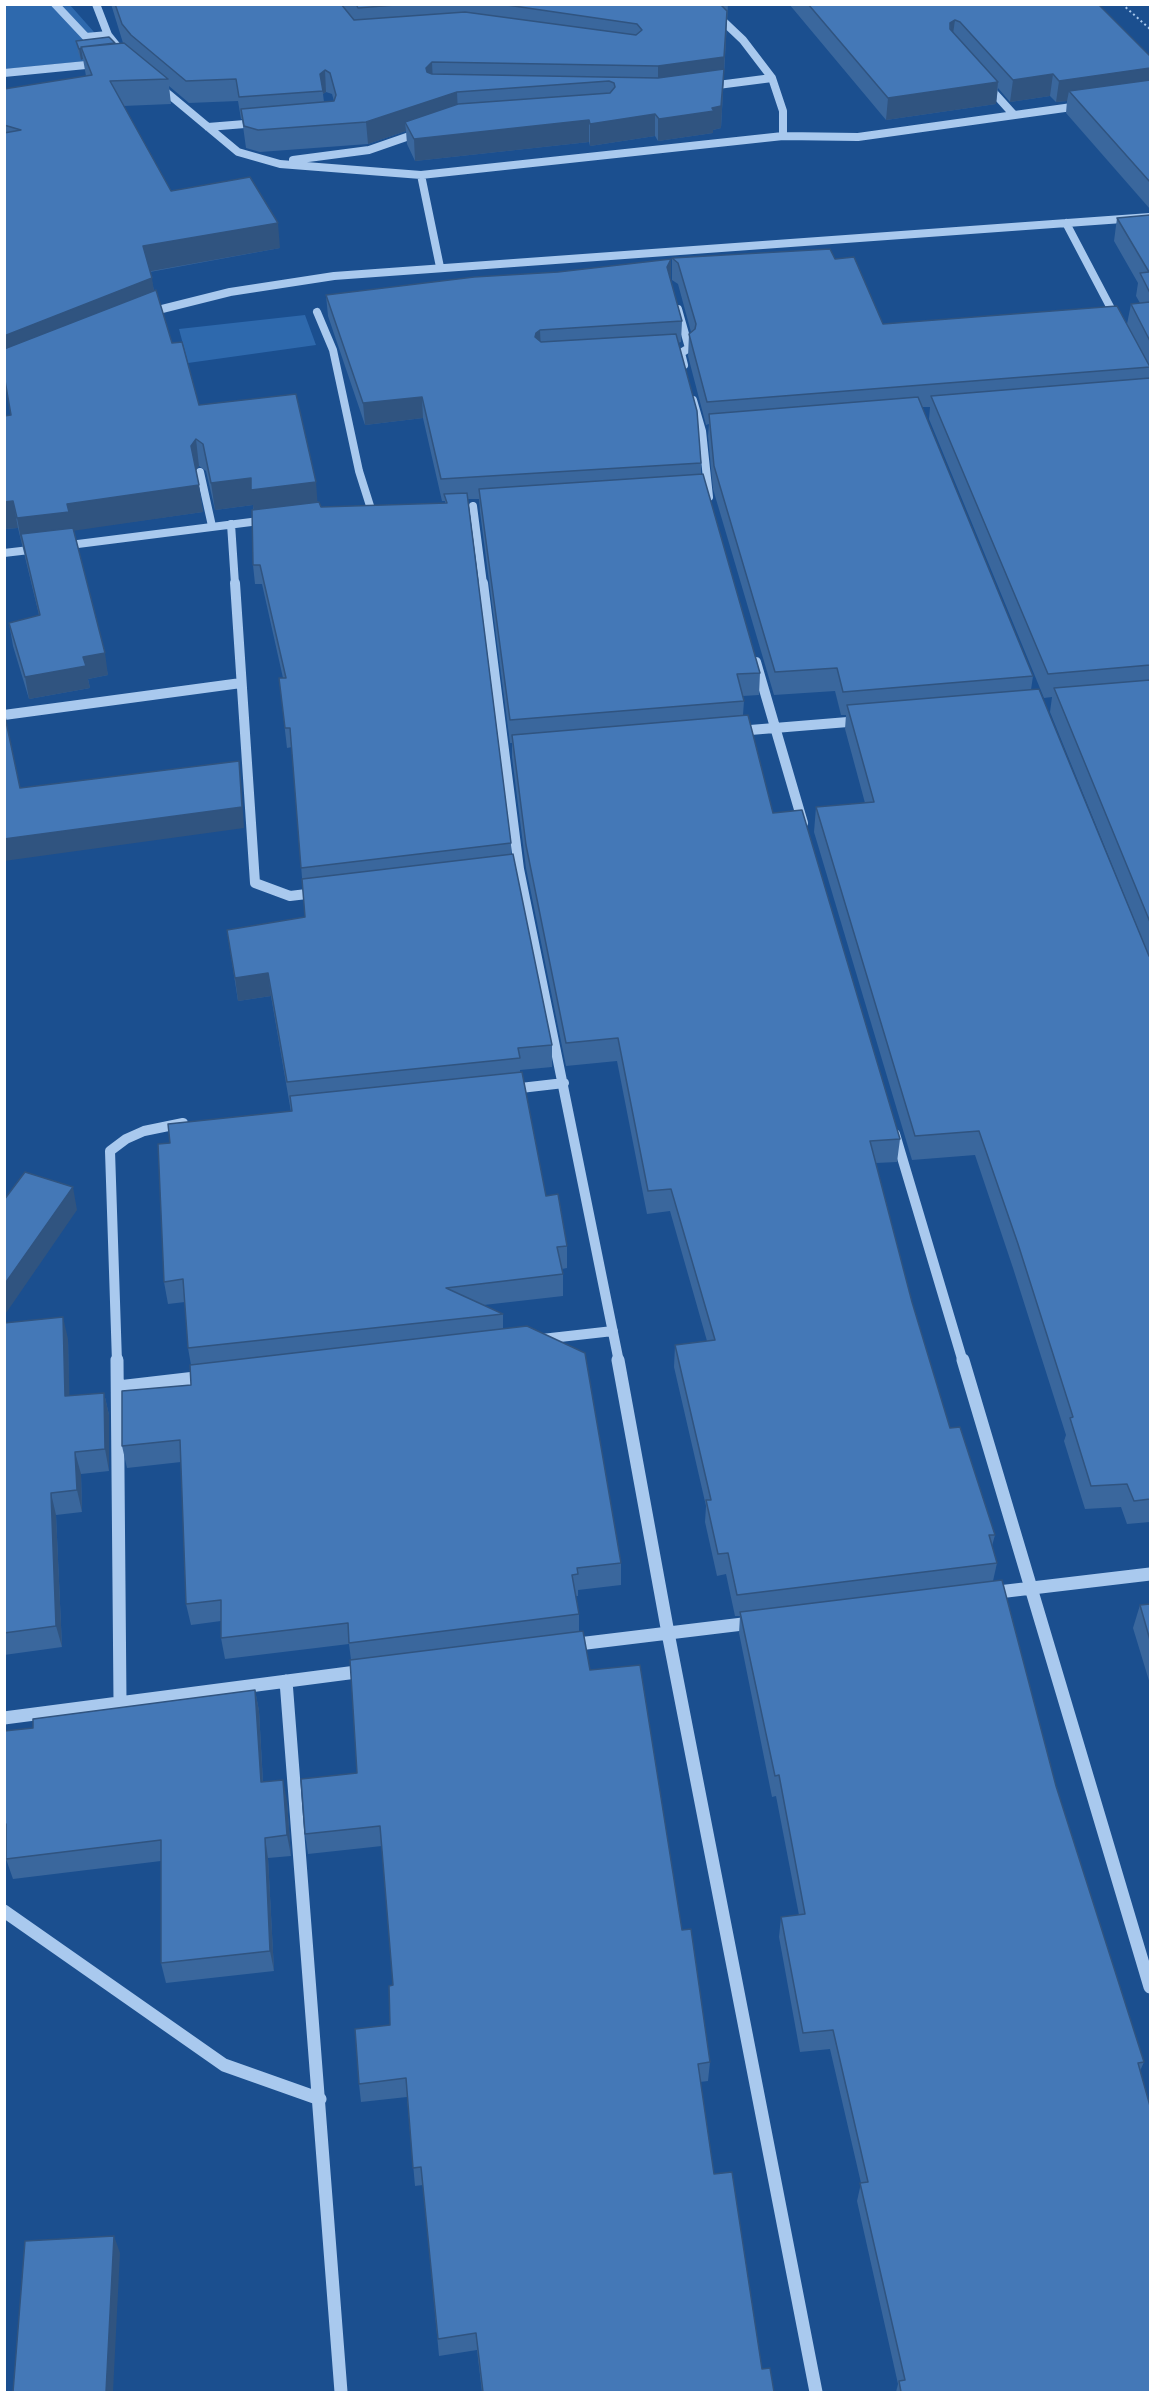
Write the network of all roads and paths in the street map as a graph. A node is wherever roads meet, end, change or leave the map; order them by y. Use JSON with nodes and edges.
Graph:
{"nodes":[{"id":1,"x":55,"y":4,"type":"edge"},
{"id":2,"x":96,"y":4,"type":"edge"},
{"id":3,"x":705,"y":4,"type":"edge"},
{"id":4,"x":1122,"y":4,"type":"edge"},
{"id":5,"x":1150,"y":29,"type":"edge"},
{"id":6,"x":108,"y":35,"type":"junction"},
{"id":7,"x":124,"y":55,"type":"edge"},
{"id":8,"x":107,"y":63,"type":"edge"},
{"id":9,"x":4,"y":73,"type":"edge"},
{"id":10,"x":772,"y":78,"type":"junction"},
{"id":11,"x":984,"y":81,"type":"edge"},
{"id":12,"x":156,"y":83,"type":"edge"},
{"id":13,"x":704,"y":87,"type":"edge"},
{"id":14,"x":1082,"y":105,"type":"edge"},
{"id":15,"x":1014,"y":115,"type":"junction"},
{"id":16,"x":264,"y":123,"type":"edge"},
{"id":17,"x":208,"y":127,"type":"junction"},
{"id":18,"x":425,"y":131,"type":"edge"},
{"id":19,"x":783,"y":136,"type":"junction"},
{"id":20,"x":275,"y":163,"type":"junction"},
{"id":21,"x":421,"y":175,"type":"junction"},
{"id":22,"x":1150,"y":217,"type":"edge"},
{"id":23,"x":1066,"y":223,"type":"junction"},
{"id":24,"x":440,"y":267,"type":"junction"},
{"id":25,"x":675,"y":296,"type":"edge"},
{"id":26,"x":317,"y":312,"type":"dead end"},
{"id":27,"x":146,"y":313,"type":"edge"},
{"id":28,"x":1119,"y":324,"type":"edge"},
{"id":29,"x":702,"y":430,"type":"junction"},
{"id":30,"x":713,"y":430,"type":"edge"},
{"id":31,"x":200,"y":472,"type":"edge"},
{"id":32,"x":707,"y":490,"type":"junction"},
{"id":33,"x":696,"y":491,"type":"edge"},
{"id":34,"x":473,"y":506,"type":"edge"},
{"id":35,"x":371,"y":509,"type":"junction"},
{"id":36,"x":382,"y":509,"type":"edge"},
{"id":37,"x":359,"y":510,"type":"edge"},
{"id":38,"x":714,"y":513,"type":"edge"},
{"id":39,"x":278,"y":519,"type":"edge"},
{"id":40,"x":231,"y":524,"type":"junction"},
{"id":41,"x":212,"y":526,"type":"junction"},
{"id":42,"x":4,"y":553,"type":"edge"},
{"id":43,"x":753,"y":649,"type":"edge"},
{"id":44,"x":241,"y":683,"type":"junction"},
{"id":45,"x":4,"y":715,"type":"edge"},
{"id":46,"x":868,"y":720,"type":"edge"},
{"id":47,"x":775,"y":728,"type":"junction"},
{"id":48,"x":728,"y":732,"type":"edge"},
{"id":49,"x":806,"y":831,"type":"edge"},
{"id":50,"x":324,"y":892,"type":"edge"},
{"id":51,"x":564,"y":1083,"type":"junction"},
{"id":52,"x":506,"y":1089,"type":"edge"},
{"id":53,"x":891,"y":1118,"type":"edge"},
{"id":54,"x":190,"y":1123,"type":"edge"},
{"id":55,"x":613,"y":1331,"type":"junction"},
{"id":56,"x":530,"y":1340,"type":"edge"},
{"id":57,"x":212,"y":1377,"type":"edge"},
{"id":58,"x":118,"y":1387,"type":"junction"},
{"id":59,"x":1150,"y":1574,"type":"edge"},
{"id":60,"x":1030,"y":1588,"type":"junction"},
{"id":61,"x":971,"y":1595,"type":"edge"},
{"id":62,"x":761,"y":1622,"type":"edge"},
{"id":63,"x":668,"y":1633,"type":"junction"},
{"id":64,"x":552,"y":1648,"type":"edge"},
{"id":65,"x":378,"y":1670,"type":"edge"},
{"id":66,"x":286,"y":1681,"type":"junction"},
{"id":67,"x":120,"y":1701,"type":"junction"},
{"id":68,"x":4,"y":1718,"type":"edge"},
{"id":69,"x":4,"y":1911,"type":"edge"},
{"id":70,"x":1150,"y":1987,"type":"edge"},
{"id":71,"x":320,"y":2099,"type":"junction"},
{"id":72,"x":341,"y":2392,"type":"edge"},
{"id":73,"x":816,"y":2392,"type":"edge"}],
"edges":[{"from":1,"to":6,"type":"street"},
{"from":2,"to":6,"type":"street"},
{"from":3,"to":10,"type":"street"},
{"from":4,"to":5,"type":"path"},
{"from":6,"to":7,"type":"street"},
{"from":8,"to":9,"type":"street"},
{"from":10,"to":13,"type":"street"},
{"from":10,"to":19,"type":"street"},
{"from":11,"to":15,"type":"street"},
{"from":12,"to":17,"type":"street"},
{"from":14,"to":15,"type":"street"},
{"from":15,"to":19,"type":"street"},
{"from":16,"to":17,"type":"street"},
{"from":17,"to":20,"type":"street"},
{"from":18,"to":20,"type":"street"},
{"from":19,"to":21,"type":"street"},
{"from":20,"to":21,"type":"street"},
{"from":21,"to":24,"type":"street"},
{"from":22,"to":23,"type":"street"},
{"from":23,"to":24,"type":"street"},
{"from":23,"to":28,"type":"street"},
{"from":24,"to":27,"type":"street"},
{"from":25,"to":29,"type":"street"},
{"from":26,"to":35,"type":"street"},
{"from":29,"to":30,"type":"street"},
{"from":29,"to":32,"type":"street"},
{"from":31,"to":41,"type":"street"},
{"from":32,"to":33,"type":"street"},
{"from":32,"to":38,"type":"street"},
{"from":34,"to":51,"type":"street"},
{"from":35,"to":36,"type":"street"},
{"from":35,"to":37,"type":"street"},
{"from":39,"to":40,"type":"street"},
{"from":40,"to":41,"type":"street"},
{"from":40,"to":44,"type":"street"},
{"from":41,"to":42,"type":"street"},
{"from":43,"to":47,"type":"street"},
{"from":44,"to":45,"type":"street"},
{"from":44,"to":50,"type":"street"},
{"from":46,"to":47,"type":"street"},
{"from":47,"to":48,"type":"street"},
{"from":47,"to":49,"type":"street"},
{"from":51,"to":52,"type":"street"},
{"from":51,"to":55,"type":"street"},
{"from":53,"to":60,"type":"street"},
{"from":54,"to":58,"type":"street"},
{"from":55,"to":56,"type":"street"},
{"from":55,"to":63,"type":"street"},
{"from":57,"to":58,"type":"street"},
{"from":58,"to":67,"type":"street"},
{"from":59,"to":60,"type":"street"},
{"from":60,"to":61,"type":"street"},
{"from":60,"to":70,"type":"street"},
{"from":62,"to":63,"type":"street"},
{"from":63,"to":64,"type":"street"},
{"from":63,"to":73,"type":"street"},
{"from":65,"to":66,"type":"street"},
{"from":66,"to":67,"type":"street"},
{"from":66,"to":71,"type":"street"},
{"from":67,"to":68,"type":"street"},
{"from":69,"to":71,"type":"street"},
{"from":71,"to":72,"type":"street"}]}
